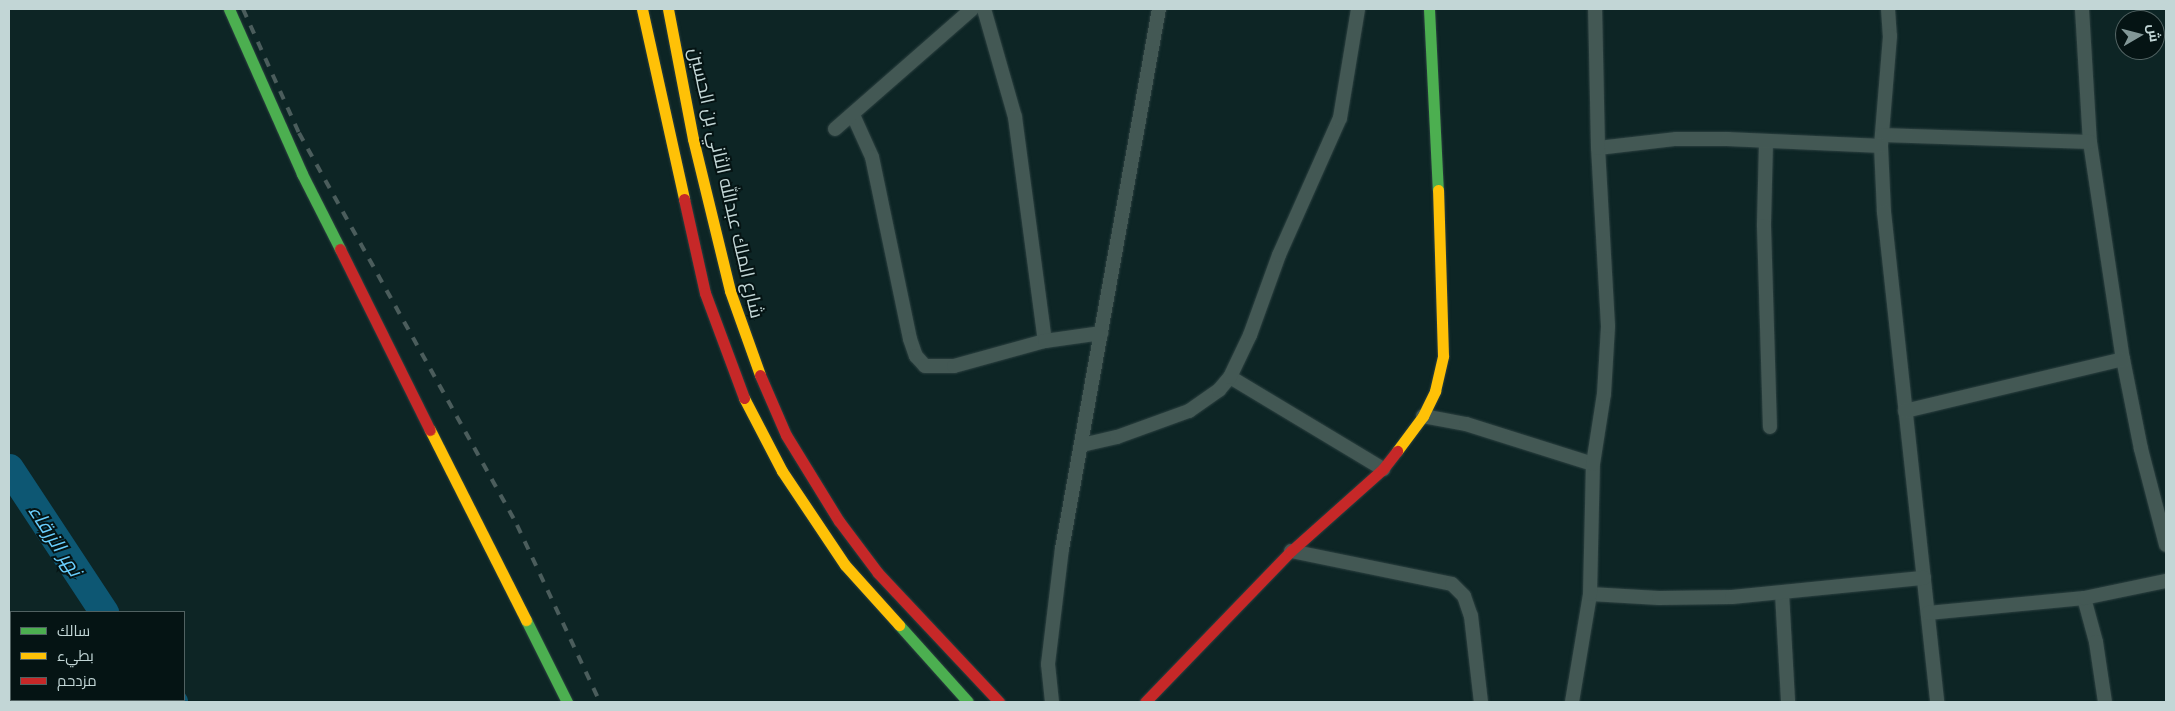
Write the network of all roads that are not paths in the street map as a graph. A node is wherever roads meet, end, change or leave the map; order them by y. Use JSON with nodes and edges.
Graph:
{"nodes":[{"id":1,"x":229,"y":9,"type":"edge"},
{"id":2,"x":642,"y":9,"type":"edge"},
{"id":3,"x":668,"y":9,"type":"edge"},
{"id":4,"x":972,"y":9,"type":"edge"},
{"id":5,"x":984,"y":9,"type":"edge"},
{"id":6,"x":1159,"y":9,"type":"edge"},
{"id":7,"x":1358,"y":9,"type":"edge"},
{"id":8,"x":1429,"y":9,"type":"edge"},
{"id":9,"x":1595,"y":9,"type":"edge"},
{"id":10,"x":1888,"y":9,"type":"edge"},
{"id":11,"x":2082,"y":9,"type":"edge"},
{"id":12,"x":853,"y":114,"type":"junction"},
{"id":13,"x":835,"y":130,"type":"dead end"},
{"id":14,"x":694,"y":139,"type":"junction"},
{"id":15,"x":1882,"y":140,"type":"junction"},
{"id":16,"x":1766,"y":142,"type":"junction"},
{"id":17,"x":2090,"y":142,"type":"junction"},
{"id":18,"x":671,"y":145,"type":"junction"},
{"id":19,"x":1598,"y":148,"type":"junction"},
{"id":20,"x":1101,"y":333,"type":"junction"},
{"id":21,"x":1045,"y":342,"type":"junction"},
{"id":22,"x":2123,"y":359,"type":"junction"},
{"id":23,"x":1230,"y":377,"type":"junction"},
{"id":24,"x":1906,"y":411,"type":"junction"},
{"id":25,"x":1422,"y":416,"type":"junction"},
{"id":26,"x":1770,"y":427,"type":"dead end"},
{"id":27,"x":1082,"y":445,"type":"junction"},
{"id":28,"x":1592,"y":464,"type":"junction"},
{"id":29,"x":1384,"y":470,"type":"junction"},
{"id":30,"x":2166,"y":545,"type":"edge"},
{"id":31,"x":1291,"y":552,"type":"junction"},
{"id":32,"x":1924,"y":578,"type":"junction"},
{"id":33,"x":2166,"y":581,"type":"edge"},
{"id":34,"x":1782,"y":593,"type":"junction"},
{"id":35,"x":1590,"y":594,"type":"junction"},
{"id":36,"x":2084,"y":598,"type":"junction"},
{"id":37,"x":1928,"y":613,"type":"junction"},
{"id":38,"x":567,"y":702,"type":"edge"},
{"id":39,"x":968,"y":702,"type":"edge"},
{"id":40,"x":999,"y":702,"type":"edge"},
{"id":41,"x":1052,"y":702,"type":"edge"},
{"id":42,"x":1145,"y":702,"type":"edge"},
{"id":43,"x":1481,"y":702,"type":"edge"},
{"id":44,"x":1572,"y":702,"type":"edge"},
{"id":45,"x":1788,"y":702,"type":"edge"},
{"id":46,"x":1937,"y":702,"type":"edge"},
{"id":47,"x":2105,"y":702,"type":"edge"}],
"edges":[{"from":1,"to":38,"type":"main road"},
{"from":2,"to":18,"type":"main road"},
{"from":3,"to":14,"type":"main road","name":"شارع الملك عبدالله الثاني بن الحسين"},
{"from":4,"to":12,"type":"street"},
{"from":5,"to":21,"type":"street"},
{"from":6,"to":20,"type":"street"},
{"from":7,"to":23,"type":"street"},
{"from":8,"to":25,"type":"main road"},
{"from":9,"to":19,"type":"street"},
{"from":10,"to":15,"type":"street"},
{"from":11,"to":17,"type":"street"},
{"from":12,"to":13,"type":"street"},
{"from":12,"to":21,"type":"street"},
{"from":14,"to":18,"type":"main road"},
{"from":14,"to":40,"type":"main road","name":"شارع الملك عبدالله الثاني بن الحسين"},
{"from":15,"to":16,"type":"street"},
{"from":15,"to":17,"type":"street"},
{"from":15,"to":24,"type":"street"},
{"from":16,"to":19,"type":"street"},
{"from":16,"to":26,"type":"street"},
{"from":17,"to":22,"type":"street"},
{"from":18,"to":39,"type":"main road"},
{"from":19,"to":28,"type":"street"},
{"from":20,"to":21,"type":"street"},
{"from":20,"to":27,"type":"street"},
{"from":22,"to":24,"type":"street"},
{"from":22,"to":30,"type":"street"},
{"from":23,"to":27,"type":"street"},
{"from":23,"to":29,"type":"street"},
{"from":24,"to":32,"type":"street"},
{"from":25,"to":28,"type":"street"},
{"from":25,"to":29,"type":"main road"},
{"from":27,"to":41,"type":"street"},
{"from":28,"to":35,"type":"street"},
{"from":29,"to":31,"type":"main road"},
{"from":31,"to":42,"type":"main road"},
{"from":31,"to":43,"type":"street"},
{"from":32,"to":34,"type":"street"},
{"from":32,"to":37,"type":"street"},
{"from":33,"to":36,"type":"street"},
{"from":34,"to":35,"type":"street"},
{"from":34,"to":45,"type":"street"},
{"from":35,"to":44,"type":"street"},
{"from":36,"to":37,"type":"street"},
{"from":36,"to":47,"type":"street"},
{"from":37,"to":46,"type":"street"}]}
